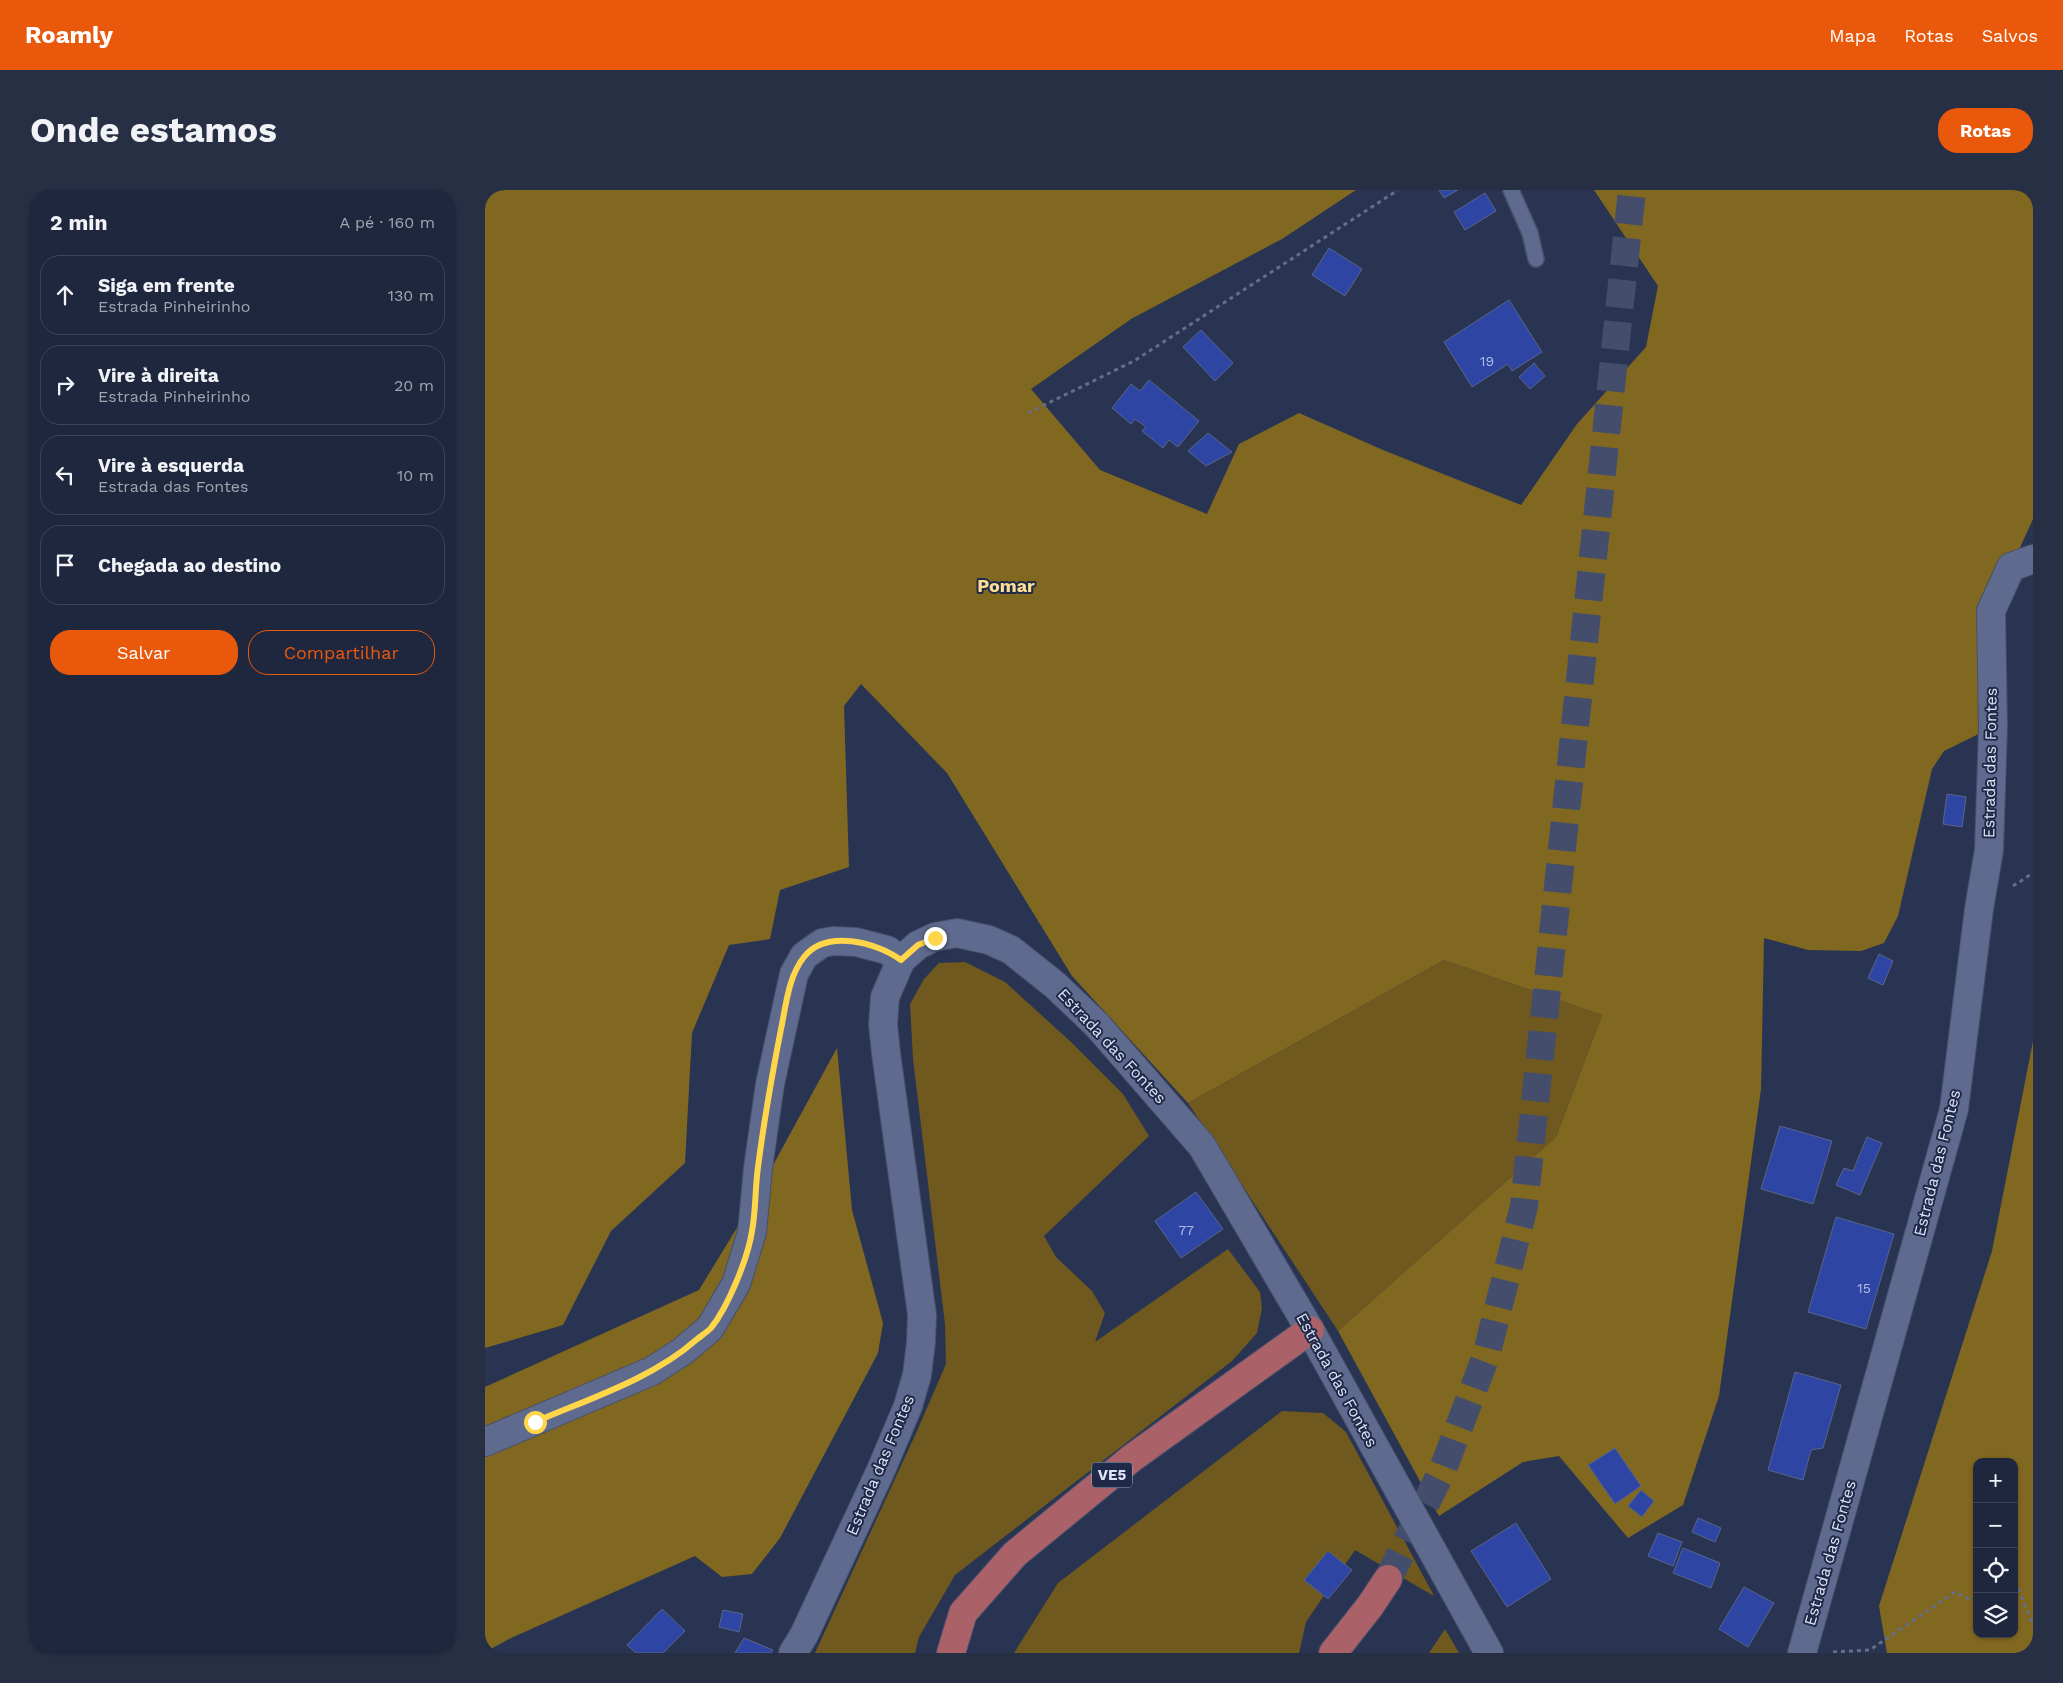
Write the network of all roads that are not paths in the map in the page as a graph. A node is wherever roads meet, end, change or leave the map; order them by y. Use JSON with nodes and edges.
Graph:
{"nodes":[{"id":1,"x":1511,"y":190,"type":"edge"},
{"id":2,"x":1536,"y":259,"type":"dead end"},
{"id":3,"x":2033,"y":560,"type":"edge"},
{"id":4,"x":901,"y":960,"type":"junction"},
{"id":5,"x":1310,"y":1330,"type":"junction"},
{"id":6,"x":485,"y":1442,"type":"edge"},
{"id":7,"x":1388,"y":1579,"type":"tunnel mouth"},
{"id":8,"x":1370,"y":1606,"type":"junction"},
{"id":9,"x":1814,"y":1652,"type":"edge"},
{"id":10,"x":793,"y":1653,"type":"edge"},
{"id":11,"x":951,"y":1653,"type":"edge"},
{"id":12,"x":1323,"y":1653,"type":"edge"},
{"id":13,"x":1333,"y":1653,"type":"edge"},
{"id":14,"x":1344,"y":1653,"type":"edge"},
{"id":15,"x":1353,"y":1653,"type":"edge"},
{"id":16,"x":1489,"y":1653,"type":"edge"}],
"edges":[{"from":1,"to":2,"type":"lane"},
{"from":3,"to":9,"type":"street","name":"Estrada das Fontes"},
{"from":4,"to":5,"type":"street","name":"Estrada das Fontes"},
{"from":4,"to":6,"type":"street"},
{"from":4,"to":10,"type":"street","name":"Estrada das Fontes"},
{"from":5,"to":11,"type":"main road","number":"VE5"},
{"from":5,"to":16,"type":"street","name":"Estrada das Fontes"},
{"from":7,"to":8,"type":"main road"},
{"from":8,"to":12,"type":"main road"},
{"from":8,"to":13,"type":"main road"},
{"from":8,"to":14,"type":"main road"},
{"from":8,"to":15,"type":"main road"}]}
